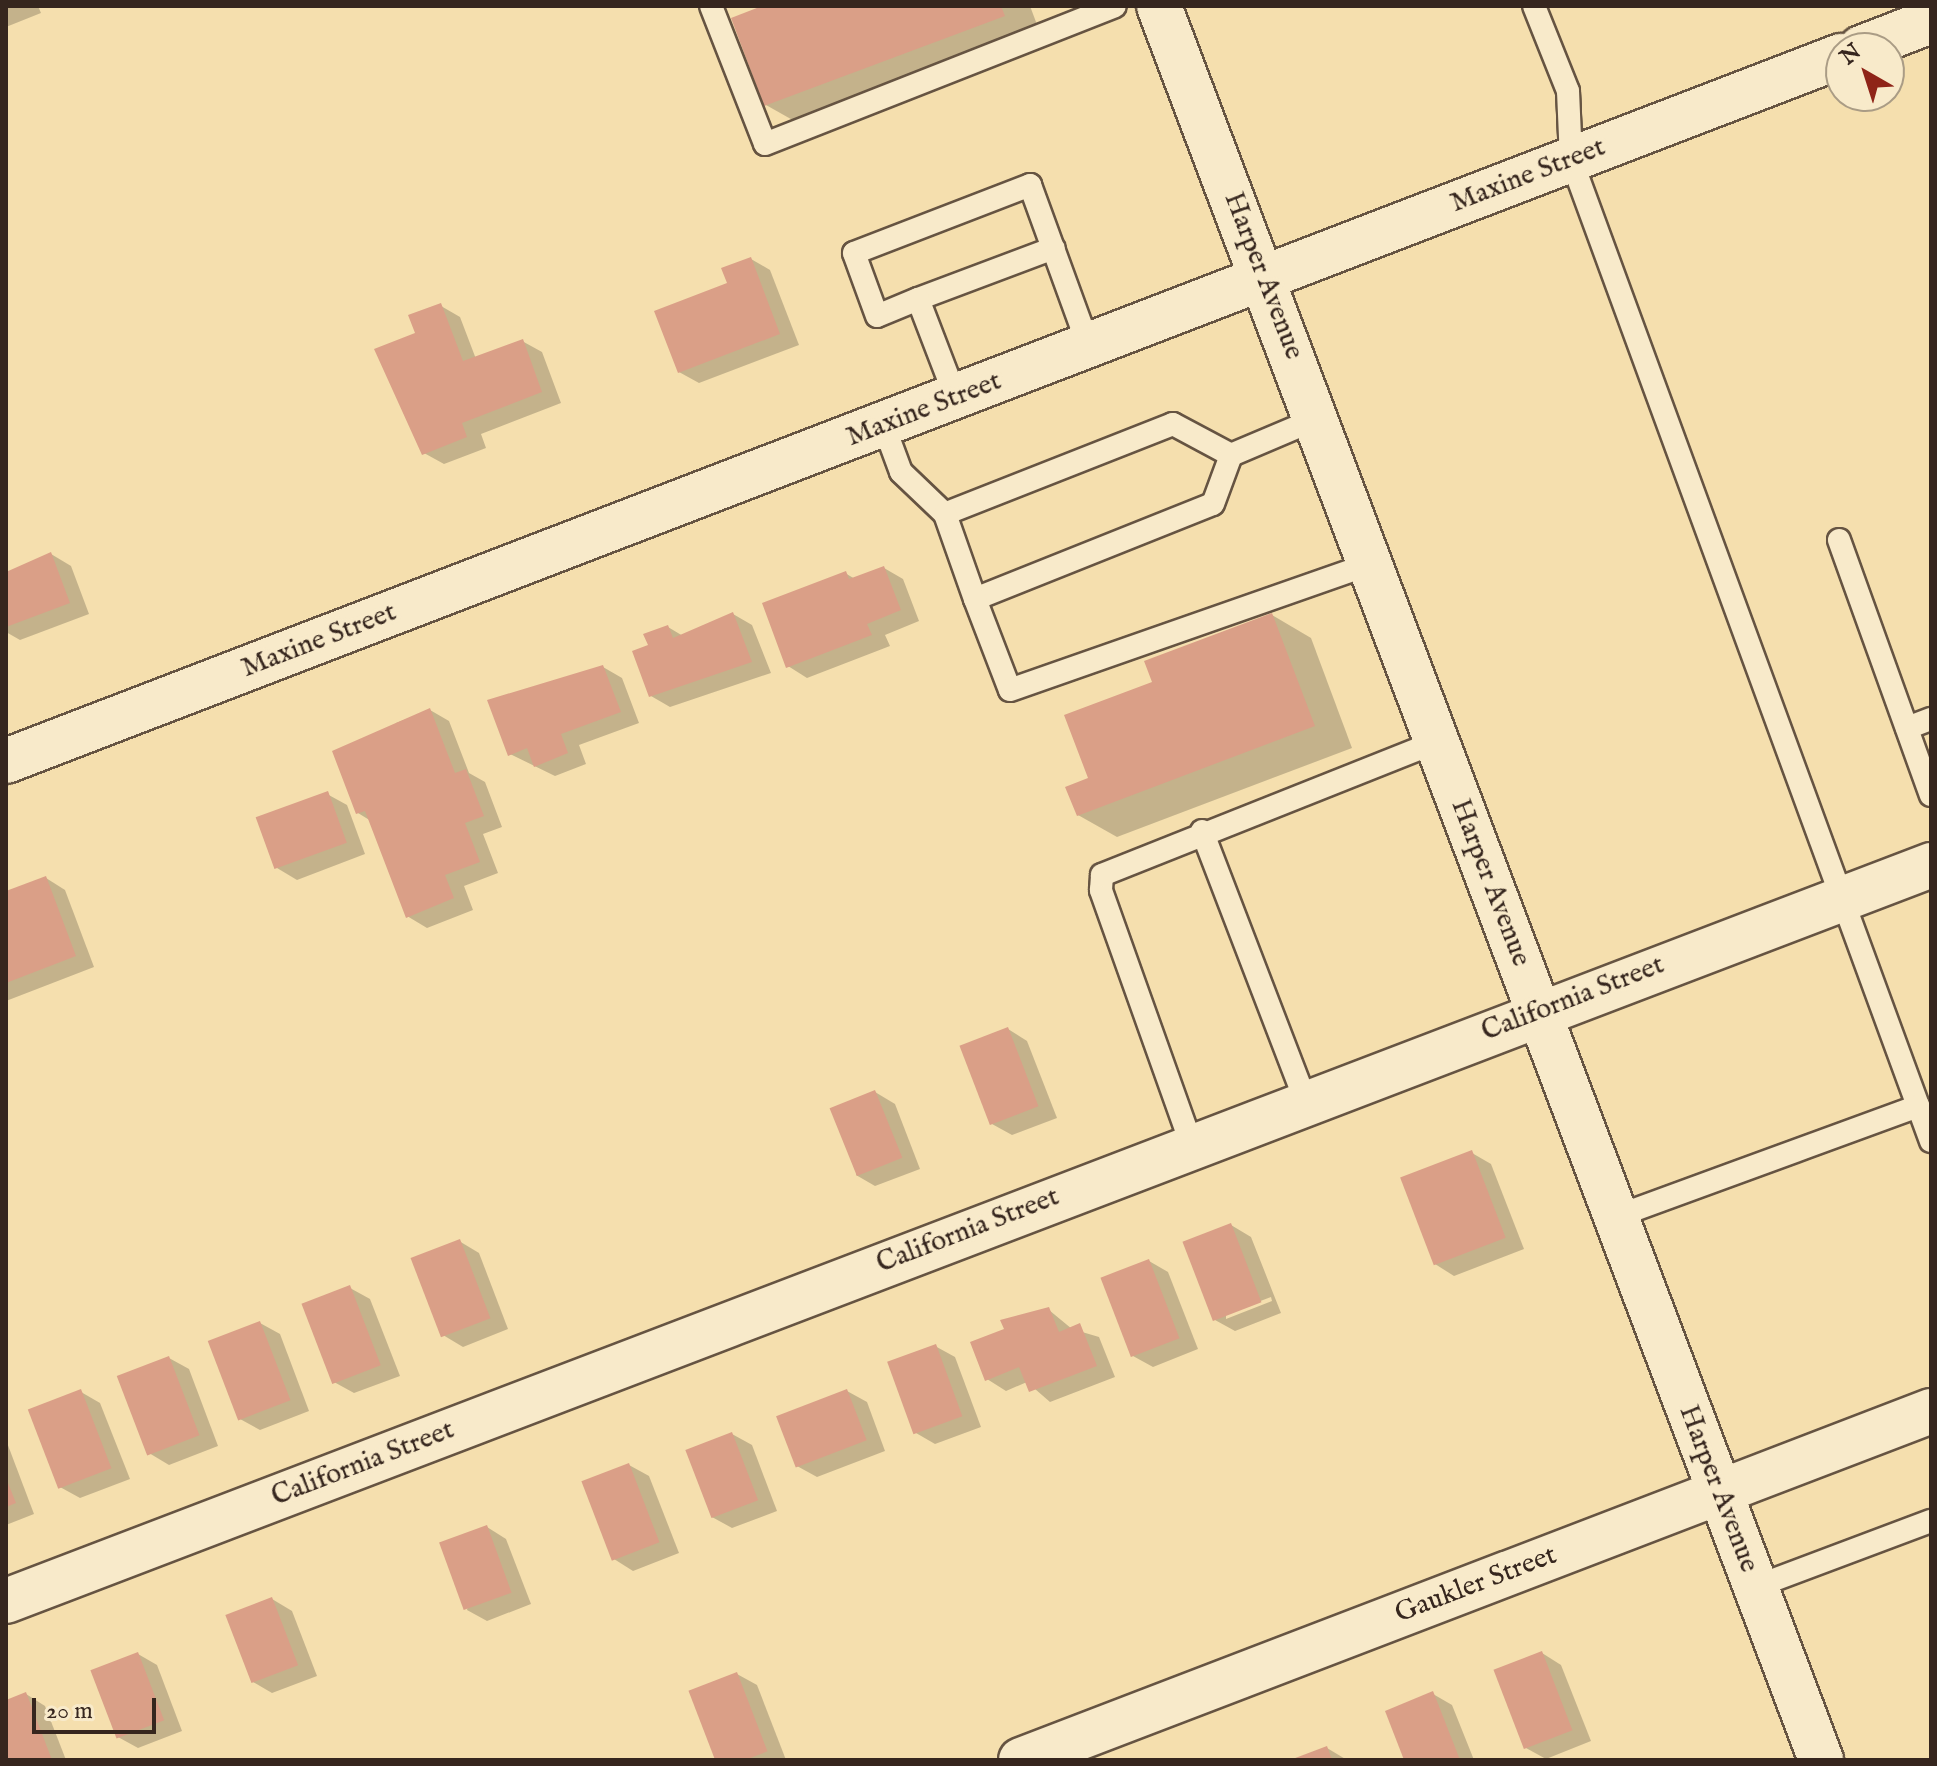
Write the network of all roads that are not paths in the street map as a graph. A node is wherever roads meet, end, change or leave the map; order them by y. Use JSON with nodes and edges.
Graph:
{"nodes":[{"id":1,"x":711,"y":6,"type":"edge"},
{"id":2,"x":1115,"y":6,"type":"edge"},
{"id":3,"x":1159,"y":6,"type":"edge"},
{"id":4,"x":1534,"y":6,"type":"edge"},
{"id":5,"x":1931,"y":21,"type":"edge"},
{"id":6,"x":1902,"y":32,"type":"edge"},
{"id":7,"x":1825,"y":62,"type":"edge"},
{"id":8,"x":1571,"y":159,"type":"junction"},
{"id":9,"x":1054,"y":248,"type":"junction"},
{"id":10,"x":1265,"y":278,"type":"junction"},
{"id":11,"x":918,"y":299,"type":"junction"},
{"id":12,"x":1089,"y":347,"type":"junction"},
{"id":13,"x":956,"y":398,"type":"junction"},
{"id":14,"x":1316,"y":419,"type":"junction"},
{"id":15,"x":884,"y":426,"type":"junction"},
{"id":16,"x":1231,"y":455,"type":"junction"},
{"id":17,"x":945,"y":514,"type":"junction"},
{"id":18,"x":1839,"y":540,"type":"dead end"},
{"id":19,"x":1370,"y":564,"type":"junction"},
{"id":20,"x":975,"y":599,"type":"junction"},
{"id":21,"x":1931,"y":719,"type":"edge"},
{"id":22,"x":1907,"y":728,"type":"junction"},
{"id":23,"x":1437,"y":742,"type":"junction"},
{"id":24,"x":6,"y":761,"type":"edge"},
{"id":25,"x":1931,"y":795,"type":"edge"},
{"id":26,"x":1202,"y":831,"type":"junction"},
{"id":27,"x":1931,"y":865,"type":"edge"},
{"id":28,"x":1837,"y":900,"type":"junction"},
{"id":29,"x":1539,"y":1012,"type":"junction"},
{"id":30,"x":1306,"y":1102,"type":"junction"},
{"id":31,"x":1918,"y":1106,"type":"junction"},
{"id":32,"x":1931,"y":1141,"type":"edge"},
{"id":33,"x":1192,"y":1146,"type":"junction"},
{"id":34,"x":1615,"y":1217,"type":"junction"},
{"id":35,"x":1931,"y":1411,"type":"edge"},
{"id":36,"x":1719,"y":1491,"type":"junction"},
{"id":37,"x":1931,"y":1521,"type":"edge"},
{"id":38,"x":1755,"y":1587,"type":"junction"},
{"id":39,"x":6,"y":1601,"type":"edge"},
{"id":40,"x":1021,"y":1760,"type":"edge"},
{"id":41,"x":1821,"y":1760,"type":"edge"}],
"edges":[{"from":1,"to":2,"type":"lane"},
{"from":3,"to":10,"type":"street","name":"Harper Avenue"},
{"from":4,"to":8,"type":"lane"},
{"from":5,"to":6,"type":"street"},
{"from":7,"to":8,"type":"street","name":"Maxine Street"},
{"from":8,"to":10,"type":"street","name":"Maxine Street"},
{"from":8,"to":28,"type":"lane"},
{"from":9,"to":11,"type":"lane"},
{"from":9,"to":11,"type":"lane"},
{"from":9,"to":12,"type":"lane"},
{"from":10,"to":12,"type":"street","name":"Maxine Street"},
{"from":10,"to":14,"type":"street","name":"Harper Avenue"},
{"from":11,"to":13,"type":"lane"},
{"from":12,"to":13,"type":"street","name":"Maxine Street"},
{"from":13,"to":15,"type":"street","name":"Maxine Street"},
{"from":14,"to":16,"type":"lane"},
{"from":14,"to":19,"type":"street","name":"Harper Avenue"},
{"from":15,"to":17,"type":"lane"},
{"from":15,"to":24,"type":"street","name":"Maxine Street"},
{"from":16,"to":17,"type":"lane"},
{"from":16,"to":20,"type":"lane"},
{"from":17,"to":20,"type":"lane"},
{"from":18,"to":22,"type":"lane"},
{"from":19,"to":20,"type":"lane"},
{"from":19,"to":23,"type":"street","name":"Harper Avenue"},
{"from":21,"to":22,"type":"lane"},
{"from":22,"to":25,"type":"lane"},
{"from":23,"to":26,"type":"lane"},
{"from":23,"to":29,"type":"street","name":"Harper Avenue"},
{"from":26,"to":30,"type":"lane"},
{"from":26,"to":33,"type":"lane"},
{"from":27,"to":28,"type":"street","name":"California Street"},
{"from":28,"to":29,"type":"street","name":"California Street"},
{"from":28,"to":31,"type":"lane"},
{"from":29,"to":30,"type":"street","name":"California Street"},
{"from":29,"to":34,"type":"street","name":"Harper Avenue"},
{"from":30,"to":33,"type":"street","name":"California Street"},
{"from":31,"to":32,"type":"lane"},
{"from":31,"to":34,"type":"lane"},
{"from":33,"to":39,"type":"street","name":"California Street"},
{"from":34,"to":36,"type":"street","name":"Harper Avenue"},
{"from":35,"to":36,"type":"street","name":"Gaukler Street"},
{"from":36,"to":38,"type":"street","name":"Harper Avenue"},
{"from":36,"to":40,"type":"street","name":"Gaukler Street"},
{"from":37,"to":38,"type":"lane"},
{"from":38,"to":41,"type":"street","name":"Harper Avenue"}]}
